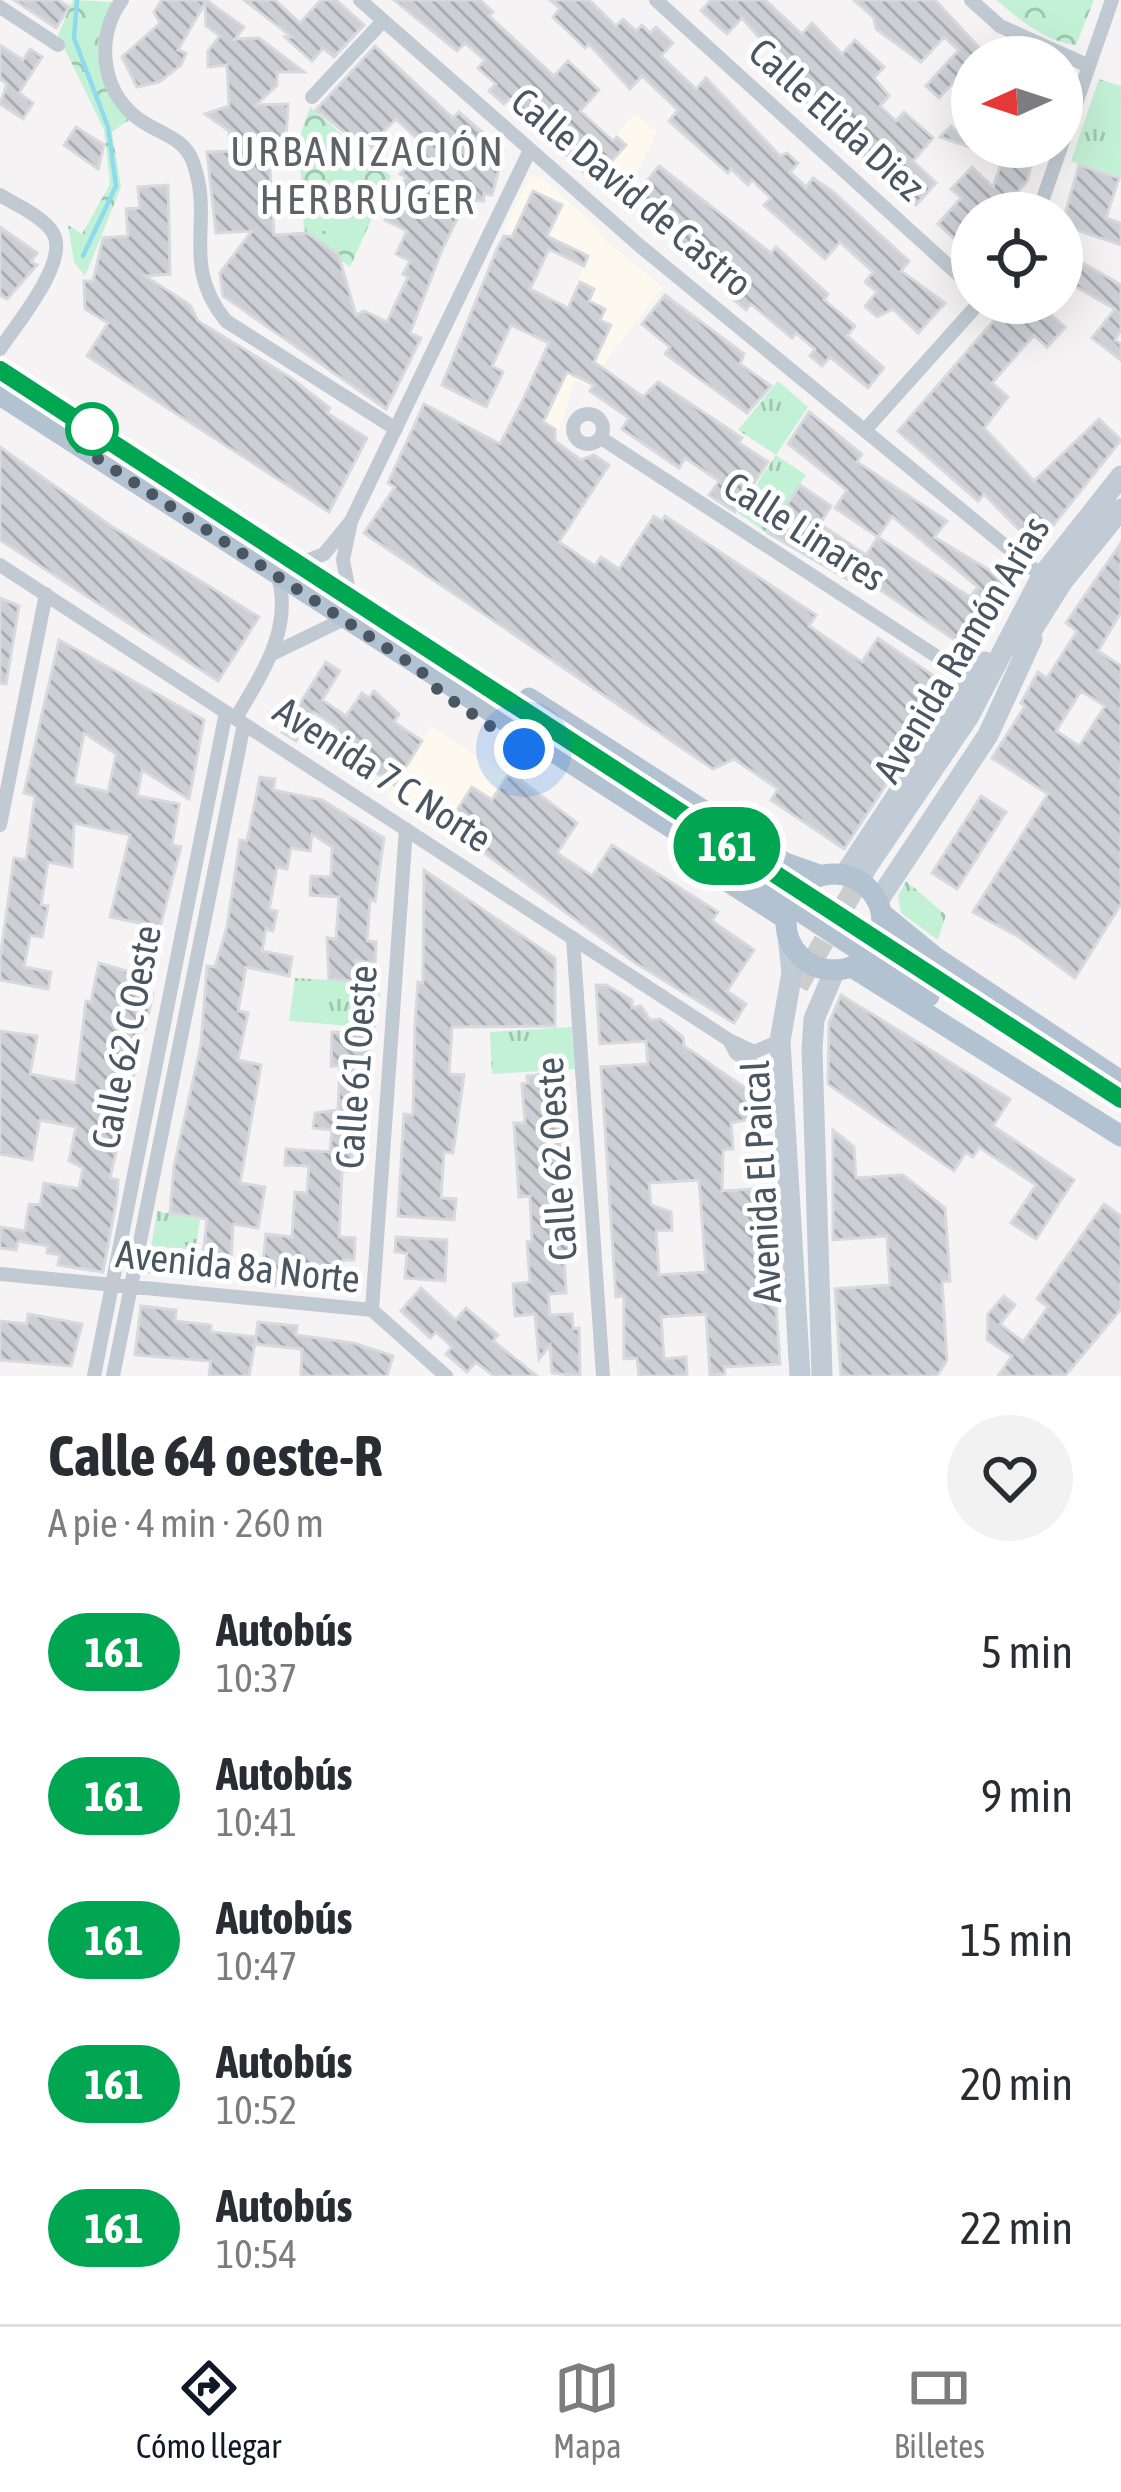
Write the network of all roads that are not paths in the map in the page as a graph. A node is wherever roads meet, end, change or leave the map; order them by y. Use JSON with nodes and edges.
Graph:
{"nodes":[{"id":1,"x":122,"y":0,"type":"edge"},
{"id":2,"x":360,"y":0,"type":"edge"},
{"id":3,"x":656,"y":0,"type":"edge"},
{"id":4,"x":971,"y":0,"type":"edge"},
{"id":5,"x":1112,"y":0,"type":"edge"},
{"id":6,"x":0,"y":7,"type":"edge"},
{"id":7,"x":383,"y":21,"type":"junction"},
{"id":8,"x":58,"y":45,"type":"dead end"},
{"id":9,"x":1089,"y":66,"type":"junction"},
{"id":10,"x":1083,"y":83,"type":"edge"},
{"id":11,"x":312,"y":97,"type":"dead end"},
{"id":12,"x":530,"y":150,"type":"junction"},
{"id":13,"x":0,"y":195,"type":"edge"},
{"id":14,"x":951,"y":268,"type":"edge"},
{"id":15,"x":960,"y":324,"type":"edge"},
{"id":16,"x":0,"y":349,"type":"edge"},
{"id":17,"x":0,"y":370,"type":"edge"},
{"id":18,"x":0,"y":395,"type":"edge"},
{"id":19,"x":396,"y":429,"type":"junction"},
{"id":20,"x":865,"y":430,"type":"junction"},
{"id":21,"x":601,"y":438,"type":"dead end"},
{"id":22,"x":1121,"y":476,"type":"edge"},
{"id":23,"x":1121,"y":509,"type":"edge"},
{"id":24,"x":351,"y":521,"type":"junction"},
{"id":25,"x":299,"y":564,"type":"junction"},
{"id":26,"x":0,"y":565,"type":"edge"},
{"id":27,"x":1042,"y":576,"type":"junction"},
{"id":28,"x":278,"y":577,"type":"junction"},
{"id":29,"x":46,"y":594,"type":"junction"},
{"id":30,"x":350,"y":597,"type":"junction"},
{"id":31,"x":1029,"y":597,"type":"junction"},
{"id":32,"x":1040,"y":618,"type":"junction"},
{"id":33,"x":342,"y":620,"type":"junction"},
{"id":34,"x":272,"y":654,"type":"junction"},
{"id":35,"x":973,"y":680,"type":"junction"},
{"id":36,"x":236,"y":718,"type":"junction"},
{"id":37,"x":0,"y":824,"type":"edge"},
{"id":38,"x":406,"y":829,"type":"junction"},
{"id":39,"x":743,"y":864,"type":"junction"},
{"id":40,"x":845,"y":874,"type":"junction"},
{"id":41,"x":819,"y":875,"type":"junction"},
{"id":42,"x":880,"y":907,"type":"junction"},
{"id":43,"x":787,"y":928,"type":"junction"},
{"id":44,"x":573,"y":938,"type":"junction"},
{"id":45,"x":844,"y":968,"type":"junction"},
{"id":46,"x":804,"y":987,"type":"tunnel mouth"},
{"id":47,"x":934,"y":987,"type":"junction"},
{"id":48,"x":729,"y":1040,"type":"junction"},
{"id":49,"x":780,"y":1041,"type":"junction"},
{"id":50,"x":1121,"y":1081,"type":"edge"},
{"id":51,"x":781,"y":1083,"type":"junction"},
{"id":52,"x":1121,"y":1099,"type":"edge"},
{"id":53,"x":1121,"y":1121,"type":"edge"},
{"id":54,"x":1121,"y":1136,"type":"edge"},
{"id":55,"x":0,"y":1274,"type":"edge"},
{"id":56,"x":110,"y":1286,"type":"junction"},
{"id":57,"x":128,"y":1288,"type":"junction"},
{"id":58,"x":372,"y":1310,"type":"junction"},
{"id":59,"x":94,"y":1376,"type":"edge"},
{"id":60,"x":113,"y":1376,"type":"edge"},
{"id":61,"x":446,"y":1376,"type":"edge"},
{"id":62,"x":603,"y":1376,"type":"edge"},
{"id":63,"x":811,"y":1376,"type":"edge"}],
"edges":[{"from":1,"to":19,"type":"street"},
{"from":2,"to":7,"type":"street","name":"Calle David de Castro"},
{"from":3,"to":14,"type":"street","name":"Calle Elida Diez"},
{"from":4,"to":9,"type":"street"},
{"from":5,"to":9,"type":"street"},
{"from":6,"to":8,"type":"street"},
{"from":7,"to":11,"type":"street"},
{"from":7,"to":12,"type":"street","name":"Calle David de Castro"},
{"from":9,"to":10,"type":"street"},
{"from":12,"to":19,"type":"street"},
{"from":12,"to":20,"type":"street","name":"Calle David de Castro"},
{"from":13,"to":16,"type":"street"},
{"from":15,"to":20,"type":"street"},
{"from":17,"to":25,"type":"main road"},
{"from":18,"to":28,"type":"main road"},
{"from":19,"to":24,"type":"street"},
{"from":20,"to":27,"type":"street","name":"Calle David de Castro"},
{"from":21,"to":35,"type":"street","name":"Calle Linares"},
{"from":22,"to":27,"type":"main road","name":"Avenida Ramón Arias"},
{"from":23,"to":32,"type":"main road","name":"Avenida Ramón Arias"},
{"from":24,"to":25,"type":"street"},
{"from":24,"to":30,"type":"street"},
{"from":25,"to":30,"type":"main road"},
{"from":26,"to":29,"type":"street","name":"Avenida 7 C Norte"},
{"from":27,"to":31,"type":"main road","name":"Avenida Ramón Arias"},
{"from":28,"to":33,"type":"main road"},
{"from":28,"to":34,"type":"street","name":"Calle 62 C Oeste"},
{"from":29,"to":36,"type":"street","name":"Avenida 7 C Norte"},
{"from":29,"to":37,"type":"street"},
{"from":30,"to":39,"type":"main road"},
{"from":31,"to":32,"type":"main road","name":"Avenida Ramón Arias"},
{"from":31,"to":35,"type":"main road"},
{"from":32,"to":42,"type":"main road"},
{"from":33,"to":34,"type":"street"},
{"from":33,"to":39,"type":"main road"},
{"from":34,"to":36,"type":"street","name":"Calle 62 C Oeste"},
{"from":35,"to":40,"type":"main road"},
{"from":36,"to":38,"type":"street","name":"Avenida 7 C Norte"},
{"from":36,"to":56,"type":"street","name":"Calle 62 C Oeste"},
{"from":36,"to":57,"type":"street","name":"Calle 62 C Oeste"},
{"from":38,"to":44,"type":"street","name":"Avenida 7 C Norte"},
{"from":38,"to":58,"type":"street","name":"Calle 61 Oeste"},
{"from":39,"to":41,"type":"main road"},
{"from":39,"to":43,"type":"main road"},
{"from":39,"to":47,"type":"main road","bridge":true},
{"from":40,"to":41,"type":"main road"},
{"from":40,"to":42,"type":"main road"},
{"from":41,"to":43,"type":"main road"},
{"from":42,"to":45,"type":"main road"},
{"from":42,"to":47,"type":"main road"},
{"from":43,"to":45,"type":"main road"},
{"from":43,"to":49,"type":"main road"},
{"from":44,"to":48,"type":"street","name":"Avenida 7 C Norte"},
{"from":44,"to":62,"type":"street","name":"Calle 62 Oeste"},
{"from":45,"to":47,"type":"main road"},
{"from":45,"to":63,"type":"main road"},
{"from":46,"to":63,"type":"main road","name":"Avenida El Paical"},
{"from":47,"to":50,"type":"main road"},
{"from":47,"to":52,"type":"main road"},
{"from":47,"to":53,"type":"main road"},
{"from":47,"to":54,"type":"main road"},
{"from":48,"to":49,"type":"street"},
{"from":48,"to":51,"type":"street","name":"Avenida 7 C Norte"},
{"from":49,"to":51,"type":"main road"},
{"from":51,"to":63,"type":"main road"},
{"from":55,"to":56,"type":"street","name":"Avenida 8a Norte"},
{"from":56,"to":57,"type":"street","name":"Avenida 8a Norte"},
{"from":56,"to":59,"type":"street","name":"Calle 62 C Oeste"},
{"from":57,"to":58,"type":"street","name":"Avenida 8a Norte"},
{"from":57,"to":60,"type":"street","name":"Calle 62 C Oeste"},
{"from":58,"to":61,"type":"street","name":"Avenida 8a Norte"}]}
